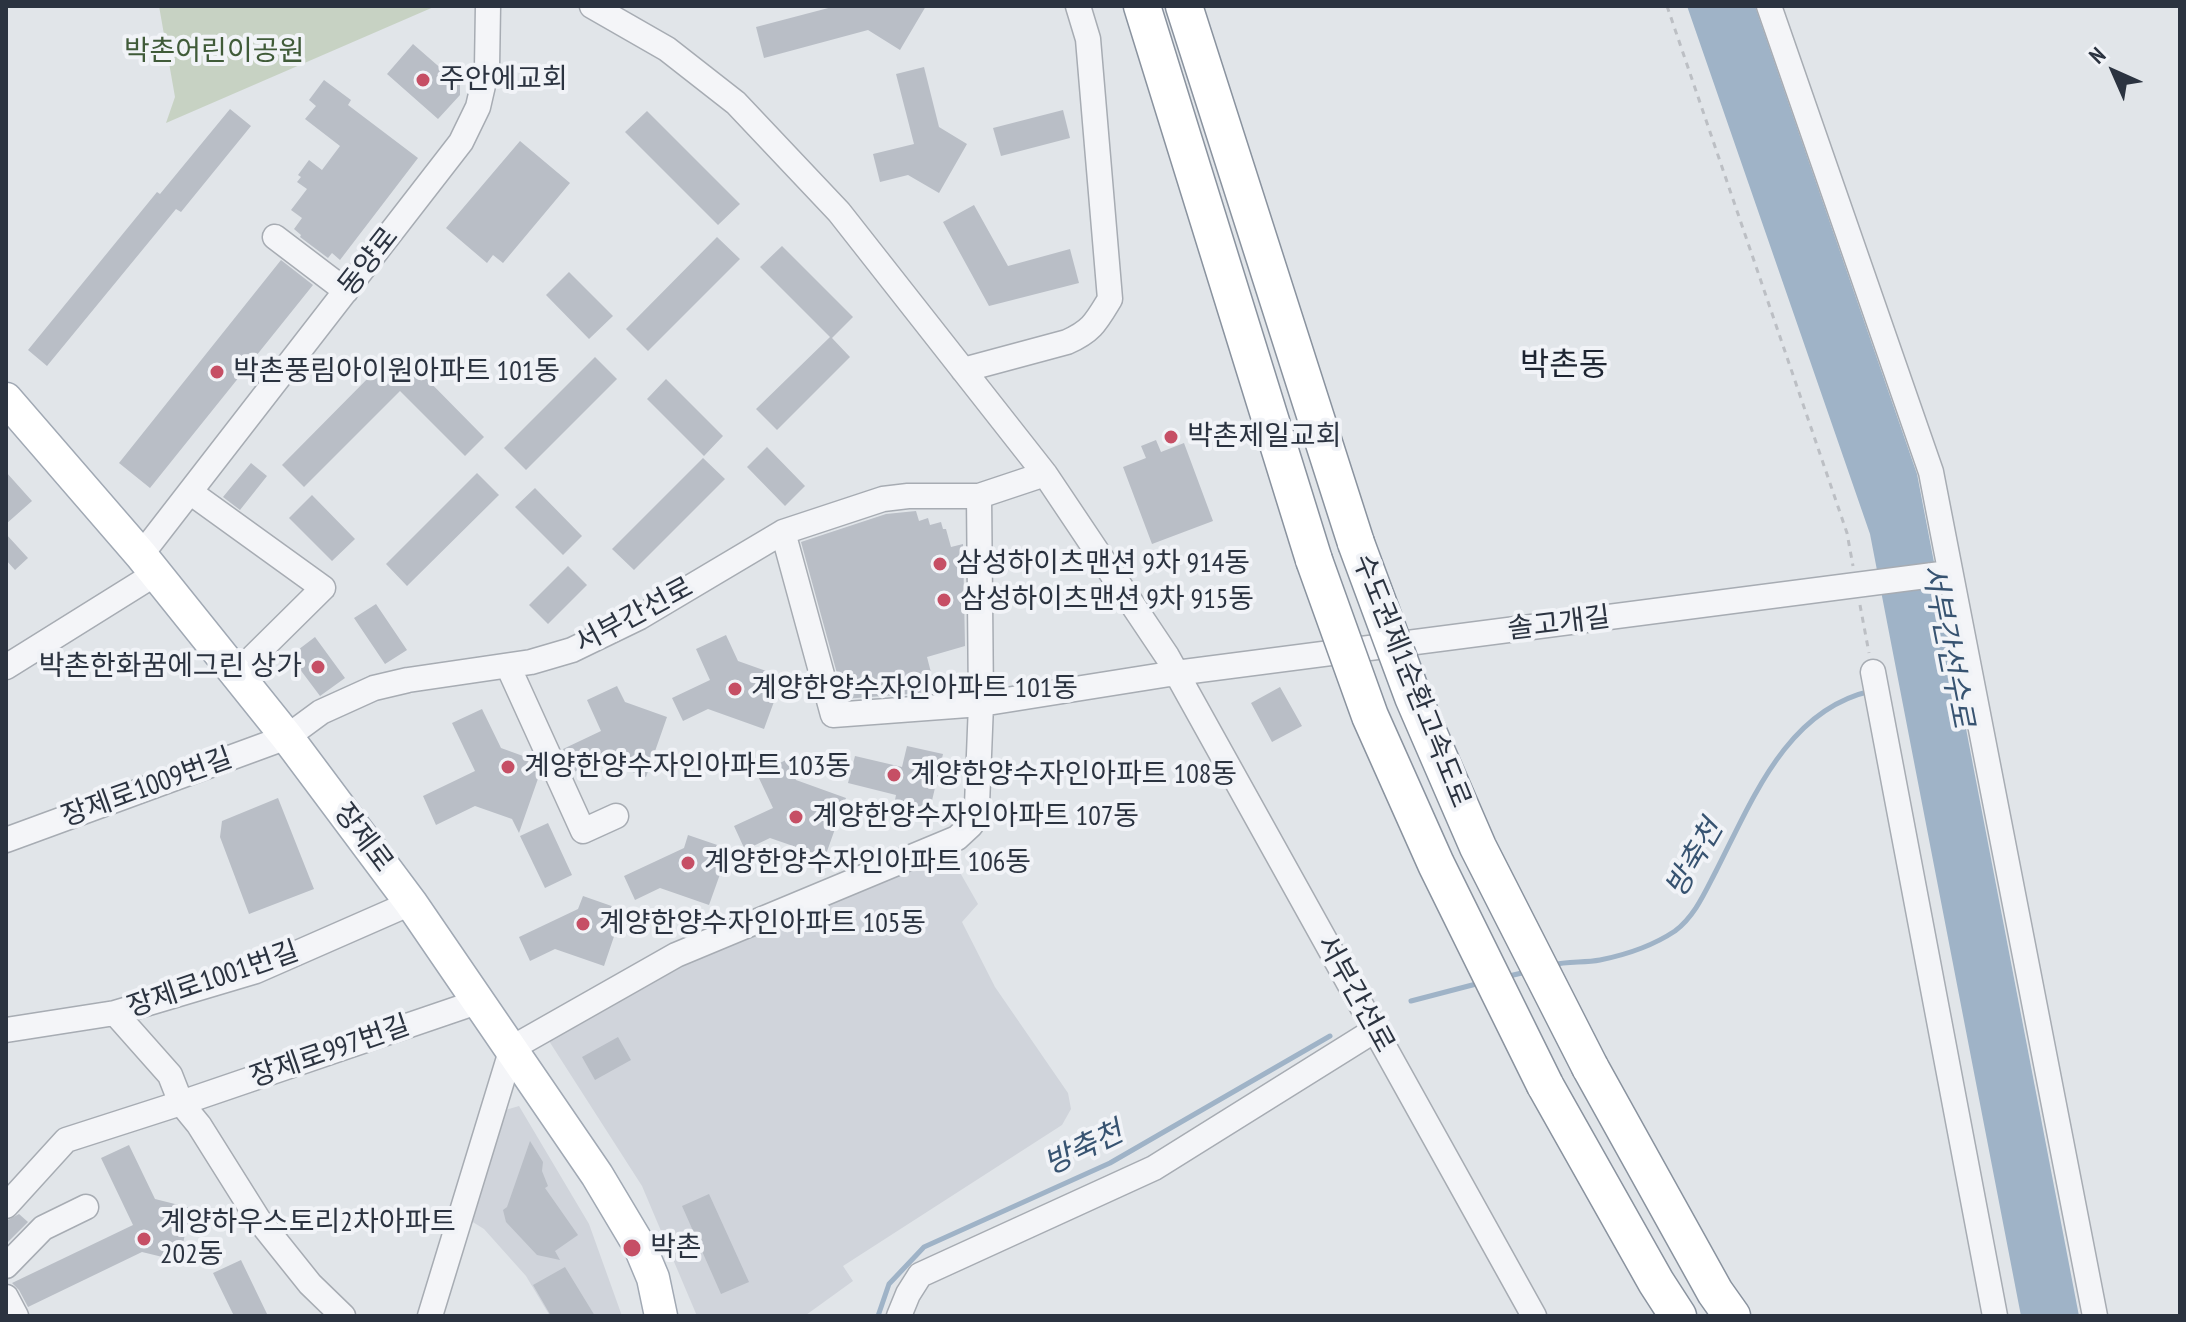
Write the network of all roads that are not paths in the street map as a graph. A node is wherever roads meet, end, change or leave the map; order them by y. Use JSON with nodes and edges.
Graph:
{"nodes":[{"id":1,"x":488,"y":6,"type":"edge"},
{"id":2,"x":592,"y":6,"type":"edge"},
{"id":3,"x":1078,"y":6,"type":"edge"},
{"id":4,"x":1142,"y":6,"type":"edge"},
{"id":5,"x":1184,"y":6,"type":"edge"},
{"id":6,"x":1769,"y":6,"type":"edge"},
{"id":7,"x":275,"y":237,"type":"dead end"},
{"id":8,"x":346,"y":291,"type":"junction"},
{"id":9,"x":963,"y":370,"type":"junction"},
{"id":10,"x":11,"y":415,"type":"edge"},
{"id":11,"x":1045,"y":474,"type":"junction"},
{"id":12,"x":190,"y":492,"type":"junction"},
{"id":13,"x":979,"y":496,"type":"junction"},
{"id":14,"x":783,"y":532,"type":"junction"},
{"id":15,"x":148,"y":564,"type":"junction"},
{"id":16,"x":1941,"y":574,"type":"dead end"},
{"id":17,"x":508,"y":666,"type":"junction"},
{"id":18,"x":6,"y":667,"type":"edge"},
{"id":19,"x":1873,"y":672,"type":"road end"},
{"id":20,"x":1176,"y":673,"type":"junction"},
{"id":21,"x":236,"y":674,"type":"junction"},
{"id":22,"x":981,"y":704,"type":"junction"},
{"id":23,"x":1879,"y":705,"type":"junction"},
{"id":24,"x":287,"y":737,"type":"junction"},
{"id":25,"x":616,"y":816,"type":"dead end"},
{"id":26,"x":6,"y":840,"type":"edge"},
{"id":27,"x":411,"y":903,"type":"junction"},
{"id":28,"x":480,"y":1001,"type":"junction"},
{"id":29,"x":115,"y":1013,"type":"junction"},
{"id":30,"x":6,"y":1030,"type":"edge"},
{"id":31,"x":1375,"y":1030,"type":"junction"},
{"id":32,"x":512,"y":1048,"type":"junction"},
{"id":33,"x":181,"y":1103,"type":"junction"},
{"id":34,"x":6,"y":1206,"type":"edge"},
{"id":35,"x":86,"y":1207,"type":"dead end"},
{"id":36,"x":6,"y":1266,"type":"edge"},
{"id":37,"x":6,"y":1297,"type":"edge"},
{"id":38,"x":16,"y":1316,"type":"edge"},
{"id":39,"x":343,"y":1316,"type":"edge"},
{"id":40,"x":430,"y":1316,"type":"edge"},
{"id":41,"x":661,"y":1316,"type":"edge"},
{"id":42,"x":899,"y":1316,"type":"edge"},
{"id":43,"x":1534,"y":1316,"type":"edge"},
{"id":44,"x":1678,"y":1316,"type":"edge"},
{"id":45,"x":1732,"y":1316,"type":"edge"},
{"id":46,"x":1995,"y":1316,"type":"edge"},
{"id":47,"x":2009,"y":1316,"type":"edge"},
{"id":48,"x":2095,"y":1316,"type":"edge"}],
"edges":[{"from":1,"to":8,"type":"street","name":"동양로"},
{"from":2,"to":9,"type":"street","name":"서부간선로"},
{"from":3,"to":9,"type":"street"},
{"from":4,"to":44,"type":"highway","name":"수도권제1순환고속도로","bridge":true},
{"from":5,"to":45,"type":"highway","name":"수도권제1순환고속도로","bridge":true},
{"from":6,"to":48,"type":"street"},
{"from":7,"to":8,"type":"street"},
{"from":8,"to":12,"type":"street","name":"동양로"},
{"from":9,"to":11,"type":"street","name":"서부간선로"},
{"from":10,"to":15,"type":"main road","name":"장제로"},
{"from":11,"to":13,"type":"street","name":"서부간선로"},
{"from":11,"to":20,"type":"street","name":"서부간선로"},
{"from":12,"to":15,"type":"street","name":"동양로"},
{"from":12,"to":21,"type":"street"},
{"from":13,"to":14,"type":"street","name":"서부간선로"},
{"from":13,"to":22,"type":"street"},
{"from":14,"to":17,"type":"street","name":"서부간선로"},
{"from":14,"to":22,"type":"street"},
{"from":15,"to":18,"type":"street"},
{"from":15,"to":21,"type":"main road","name":"장제로"},
{"from":16,"to":20,"type":"street","name":"솔고개길"},
{"from":17,"to":24,"type":"street","name":"서부간선로"},
{"from":17,"to":25,"type":"street"},
{"from":19,"to":23,"type":"street"},
{"from":20,"to":22,"type":"street"},
{"from":20,"to":31,"type":"street","name":"서부간선로"},
{"from":21,"to":24,"type":"main road","name":"장제로"},
{"from":22,"to":32,"type":"street"},
{"from":23,"to":46,"type":"street"},
{"from":23,"to":47,"type":"street"},
{"from":24,"to":26,"type":"street","name":"장제로1009번길"},
{"from":24,"to":27,"type":"main road","name":"장제로"},
{"from":27,"to":28,"type":"main road","name":"장제로"},
{"from":27,"to":29,"type":"street","name":"장제로1001번길"},
{"from":28,"to":32,"type":"main road","name":"장제로"},
{"from":28,"to":33,"type":"street","name":"장제로997번길"},
{"from":29,"to":30,"type":"street","name":"장제로1001번길"},
{"from":29,"to":33,"type":"street"},
{"from":31,"to":42,"type":"street"},
{"from":31,"to":43,"type":"street","name":"서부간선로"},
{"from":32,"to":40,"type":"street"},
{"from":32,"to":41,"type":"main road","name":"장제로"},
{"from":33,"to":34,"type":"street","name":"장제로997번길"},
{"from":33,"to":39,"type":"street"},
{"from":35,"to":36,"type":"street"},
{"from":37,"to":38,"type":"street"}]}
